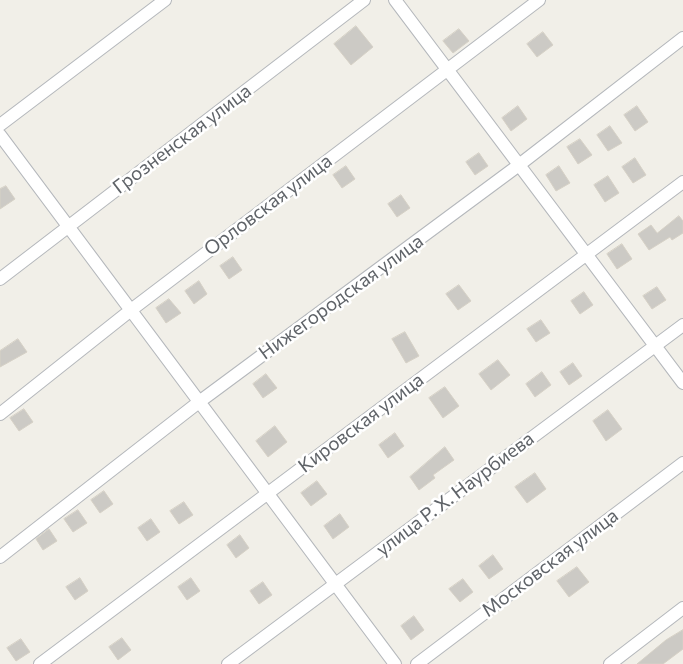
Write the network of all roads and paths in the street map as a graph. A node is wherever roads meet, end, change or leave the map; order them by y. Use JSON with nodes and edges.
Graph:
{"nodes":[{"id":1,"x":165,"y":0,"type":"edge"},
{"id":2,"x":364,"y":0,"type":"edge"},
{"id":3,"x":395,"y":0,"type":"edge"},
{"id":4,"x":538,"y":0,"type":"edge"},
{"id":5,"x":683,"y":38,"type":"edge"},
{"id":6,"x":446,"y":69,"type":"junction"},
{"id":7,"x":0,"y":125,"type":"edge"},
{"id":8,"x":0,"y":135,"type":"edge"},
{"id":9,"x":519,"y":165,"type":"junction"},
{"id":10,"x":683,"y":182,"type":"edge"},
{"id":11,"x":68,"y":226,"type":"junction"},
{"id":12,"x":586,"y":255,"type":"junction"},
{"id":13,"x":0,"y":279,"type":"edge"},
{"id":14,"x":131,"y":310,"type":"junction"},
{"id":15,"x":683,"y":324,"type":"edge"},
{"id":16,"x":655,"y":346,"type":"junction"},
{"id":17,"x":683,"y":383,"type":"edge"},
{"id":18,"x":199,"y":402,"type":"junction"},
{"id":19,"x":0,"y":414,"type":"edge"},
{"id":20,"x":683,"y":463,"type":"edge"},
{"id":21,"x":267,"y":493,"type":"junction"},
{"id":22,"x":0,"y":556,"type":"edge"},
{"id":23,"x":334,"y":583,"type":"junction"},
{"id":24,"x":683,"y":608,"type":"edge"},
{"id":25,"x":40,"y":664,"type":"edge"},
{"id":26,"x":228,"y":664,"type":"edge"},
{"id":27,"x":395,"y":664,"type":"edge"},
{"id":28,"x":417,"y":664,"type":"edge"},
{"id":29,"x":610,"y":664,"type":"edge"}],
"edges":[{"from":1,"to":7,"type":"street"},
{"from":2,"to":11,"type":"street","name":"Грозненская улица"},
{"from":3,"to":6,"type":"street"},
{"from":4,"to":6,"type":"street","name":"Орловская улица"},
{"from":5,"to":9,"type":"street","name":"Нижегородская улица"},
{"from":6,"to":9,"type":"street"},
{"from":6,"to":14,"type":"street","name":"Орловская улица"},
{"from":8,"to":11,"type":"street"},
{"from":9,"to":12,"type":"street"},
{"from":9,"to":18,"type":"street","name":"Нижегородская улица"},
{"from":10,"to":12,"type":"street","name":"Кировская улица"},
{"from":11,"to":13,"type":"street","name":"Грозненская улица"},
{"from":11,"to":14,"type":"street"},
{"from":12,"to":16,"type":"street"},
{"from":12,"to":21,"type":"street","name":"Кировская улица"},
{"from":14,"to":18,"type":"street"},
{"from":14,"to":19,"type":"street","name":"Орловская улица"},
{"from":15,"to":16,"type":"street","name":"улица Р. Х. Наурбиева"},
{"from":16,"to":17,"type":"street"},
{"from":16,"to":23,"type":"street","name":"улица Р. Х. Наурбиева"},
{"from":18,"to":21,"type":"street"},
{"from":18,"to":22,"type":"street","name":"Нижегородская улица"},
{"from":20,"to":28,"type":"street","name":"Московская улица"},
{"from":21,"to":23,"type":"street"},
{"from":21,"to":25,"type":"street","name":"Кировская улица"},
{"from":23,"to":26,"type":"street","name":"улица Р. Х. Наурбиева"},
{"from":23,"to":27,"type":"street"},
{"from":24,"to":29,"type":"street"}]}
